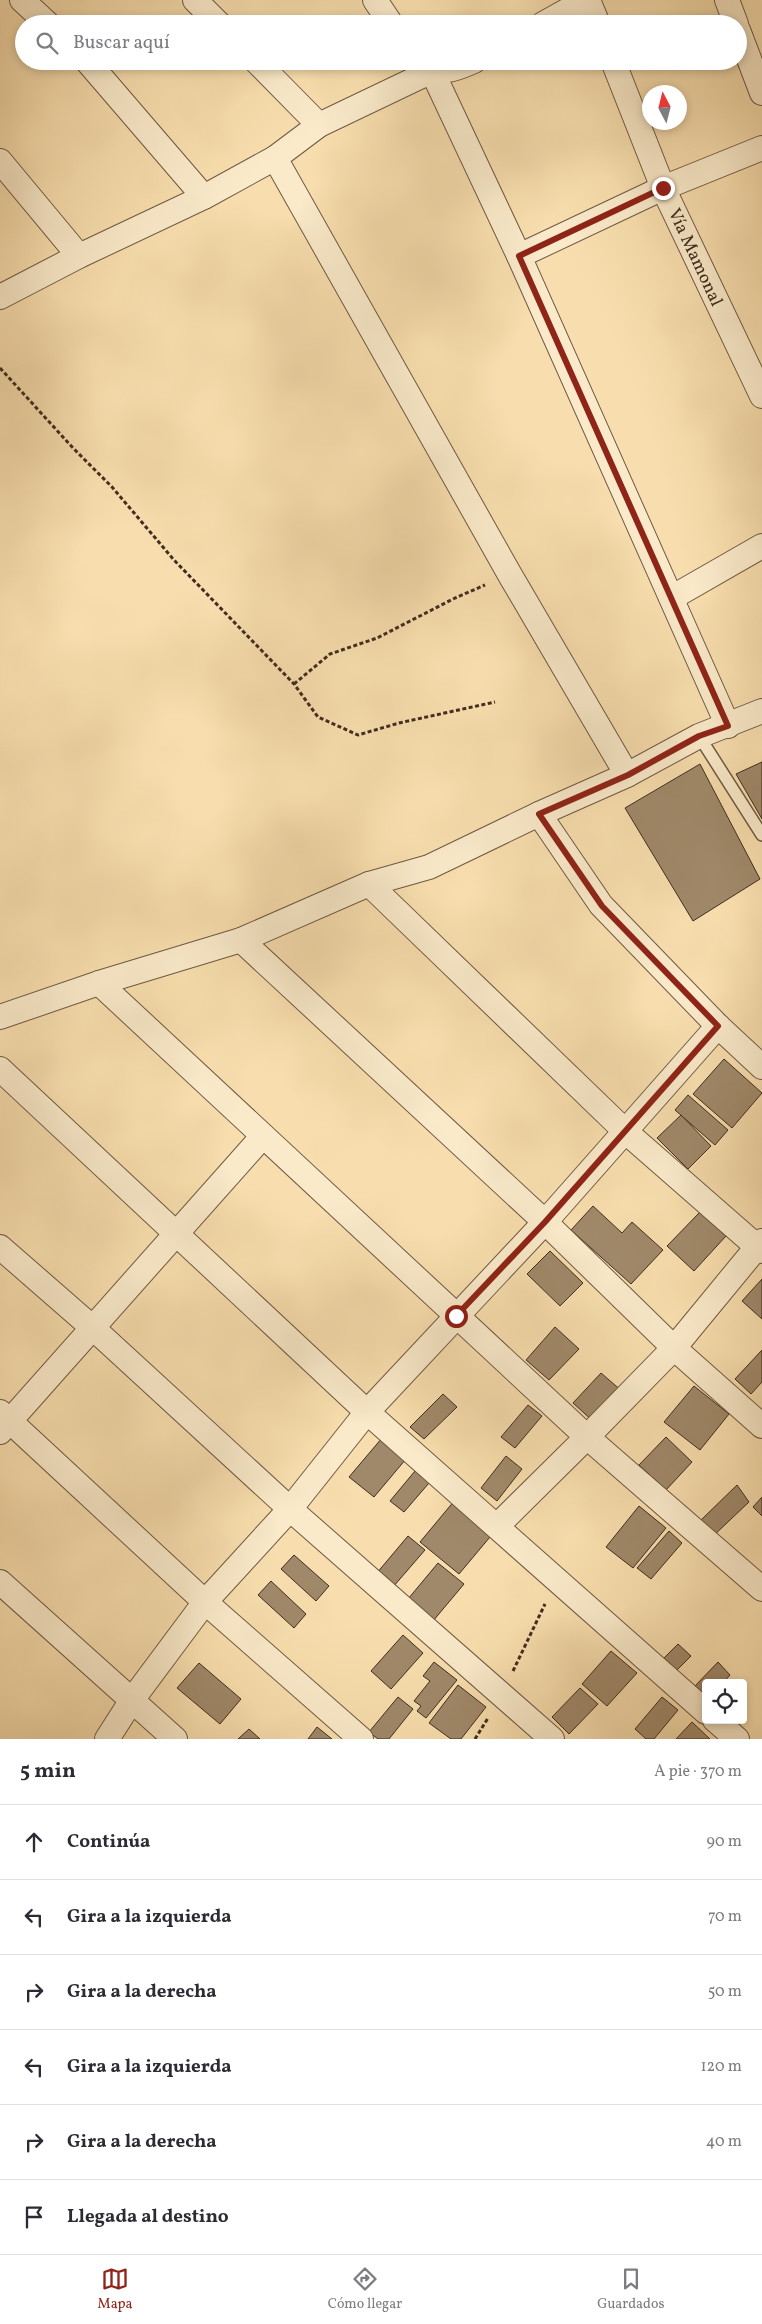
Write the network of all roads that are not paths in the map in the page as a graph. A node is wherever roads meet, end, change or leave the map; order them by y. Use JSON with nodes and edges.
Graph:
{"nodes":[{"id":1,"x":22,"y":0,"type":"edge"},
{"id":2,"x":195,"y":0,"type":"edge"},
{"id":3,"x":375,"y":0,"type":"edge"},
{"id":4,"x":587,"y":0,"type":"edge"},
{"id":5,"x":727,"y":0,"type":"edge"},
{"id":6,"x":38,"y":15,"type":"edge"},
{"id":7,"x":210,"y":15,"type":"edge"},
{"id":8,"x":385,"y":15,"type":"edge"},
{"id":9,"x":560,"y":15,"type":"edge"},
{"id":10,"x":594,"y":15,"type":"edge"},
{"id":11,"x":733,"y":15,"type":"edge"},
{"id":12,"x":747,"y":54,"type":"edge"},
{"id":13,"x":95,"y":70,"type":"edge"},
{"id":14,"x":265,"y":70,"type":"edge"},
{"id":15,"x":419,"y":70,"type":"edge"},
{"id":16,"x":428,"y":70,"type":"edge"},
{"id":17,"x":617,"y":70,"type":"edge"},
{"id":18,"x":762,"y":93,"type":"edge"},
{"id":19,"x":319,"y":124,"type":"junction"},
{"id":20,"x":762,"y":148,"type":"edge"},
{"id":21,"x":275,"y":158,"type":"junction"},
{"id":22,"x":0,"y":161,"type":"edge"},
{"id":23,"x":663,"y":188,"type":"junction"},
{"id":24,"x":204,"y":197,"type":"junction"},
{"id":25,"x":79,"y":256,"type":"junction"},
{"id":26,"x":519,"y":256,"type":"junction"},
{"id":27,"x":0,"y":297,"type":"edge"},
{"id":28,"x":762,"y":396,"type":"edge"},
{"id":29,"x":762,"y":546,"type":"edge"},
{"id":30,"x":673,"y":597,"type":"junction"},
{"id":31,"x":762,"y":711,"type":"edge"},
{"id":32,"x":728,"y":726,"type":"junction"},
{"id":33,"x":699,"y":736,"type":"junction"},
{"id":34,"x":628,"y":775,"type":"junction"},
{"id":35,"x":539,"y":814,"type":"junction"},
{"id":36,"x":762,"y":835,"type":"edge"},
{"id":37,"x":369,"y":884,"type":"junction"},
{"id":38,"x":240,"y":940,"type":"junction"},
{"id":39,"x":99,"y":983,"type":"junction"},
{"id":40,"x":0,"y":1017,"type":"edge"},
{"id":41,"x":718,"y":1026,"type":"junction"},
{"id":42,"x":762,"y":1068,"type":"edge"},
{"id":43,"x":0,"y":1069,"type":"edge"},
{"id":44,"x":626,"y":1132,"type":"junction"},
{"id":45,"x":263,"y":1136,"type":"junction"},
{"id":46,"x":545,"y":1222,"type":"junction"},
{"id":47,"x":175,"y":1234,"type":"junction"},
{"id":48,"x":760,"y":1246,"type":"edge"},
{"id":49,"x":0,"y":1247,"type":"edge"},
{"id":50,"x":456,"y":1316,"type":"junction"},
{"id":51,"x":94,"y":1329,"type":"junction"},
{"id":52,"x":674,"y":1348,"type":"junction"},
{"id":53,"x":367,"y":1412,"type":"junction"},
{"id":54,"x":4,"y":1422,"type":"edge"},
{"id":55,"x":762,"y":1426,"type":"edge"},
{"id":56,"x":587,"y":1437,"type":"junction"},
{"id":57,"x":290,"y":1509,"type":"junction"},
{"id":58,"x":497,"y":1526,"type":"junction"},
{"id":59,"x":0,"y":1582,"type":"edge"},
{"id":60,"x":762,"y":1589,"type":"edge"},
{"id":61,"x":205,"y":1602,"type":"junction"},
{"id":62,"x":132,"y":1700,"type":"junction"},
{"id":63,"x":702,"y":1709,"type":"edge"},
{"id":64,"x":720,"y":1724,"type":"edge"},
{"id":65,"x":107,"y":1739,"type":"edge"},
{"id":66,"x":175,"y":1739,"type":"edge"},
{"id":67,"x":362,"y":1739,"type":"edge"},
{"id":68,"x":552,"y":1739,"type":"edge"},
{"id":69,"x":737,"y":1739,"type":"edge"}],
"edges":[{"from":1,"to":6,"type":"street"},
{"from":2,"to":7,"type":"street"},
{"from":3,"to":8,"type":"street"},
{"from":4,"to":9,"type":"street"},
{"from":4,"to":10,"type":"street"},
{"from":5,"to":11,"type":"street"},
{"from":12,"to":18,"type":"street"},
{"from":13,"to":24,"type":"street"},
{"from":14,"to":19,"type":"street"},
{"from":15,"to":19,"type":"street"},
{"from":16,"to":26,"type":"street"},
{"from":17,"to":23,"type":"street","name":"Vía Mamonal"},
{"from":19,"to":21,"type":"street"},
{"from":20,"to":23,"type":"street"},
{"from":21,"to":24,"type":"street"},
{"from":21,"to":34,"type":"street"},
{"from":22,"to":25,"type":"street"},
{"from":23,"to":26,"type":"street"},
{"from":23,"to":28,"type":"street","name":"Vía Mamonal"},
{"from":24,"to":25,"type":"street"},
{"from":25,"to":27,"type":"street"},
{"from":26,"to":30,"type":"street"},
{"from":29,"to":30,"type":"street"},
{"from":30,"to":32,"type":"street"},
{"from":31,"to":32,"type":"street"},
{"from":32,"to":33,"type":"street"},
{"from":33,"to":34,"type":"street"},
{"from":33,"to":36,"type":"lane"},
{"from":34,"to":35,"type":"street"},
{"from":35,"to":37,"type":"street"},
{"from":35,"to":41,"type":"street"},
{"from":37,"to":38,"type":"street"},
{"from":37,"to":44,"type":"street"},
{"from":38,"to":39,"type":"street"},
{"from":38,"to":46,"type":"street"},
{"from":39,"to":40,"type":"street"},
{"from":39,"to":45,"type":"street"},
{"from":41,"to":42,"type":"street"},
{"from":41,"to":44,"type":"street"},
{"from":43,"to":47,"type":"street"},
{"from":44,"to":46,"type":"street"},
{"from":44,"to":48,"type":"street"},
{"from":45,"to":47,"type":"street"},
{"from":45,"to":50,"type":"street"},
{"from":46,"to":50,"type":"street"},
{"from":46,"to":52,"type":"street"},
{"from":47,"to":51,"type":"street"},
{"from":47,"to":53,"type":"street"},
{"from":48,"to":52,"type":"street"},
{"from":49,"to":51,"type":"street"},
{"from":50,"to":53,"type":"street"},
{"from":50,"to":56,"type":"street"},
{"from":51,"to":54,"type":"street"},
{"from":51,"to":57,"type":"street"},
{"from":52,"to":55,"type":"street"},
{"from":52,"to":56,"type":"street"},
{"from":53,"to":57,"type":"street"},
{"from":53,"to":58,"type":"street"},
{"from":54,"to":61,"type":"street"},
{"from":56,"to":58,"type":"street"},
{"from":56,"to":60,"type":"street"},
{"from":57,"to":61,"type":"street"},
{"from":57,"to":68,"type":"street"},
{"from":58,"to":63,"type":"street"},
{"from":59,"to":62,"type":"street"},
{"from":61,"to":62,"type":"street"},
{"from":61,"to":67,"type":"street"},
{"from":62,"to":65,"type":"street"},
{"from":62,"to":66,"type":"street"},
{"from":64,"to":69,"type":"street"}]}
